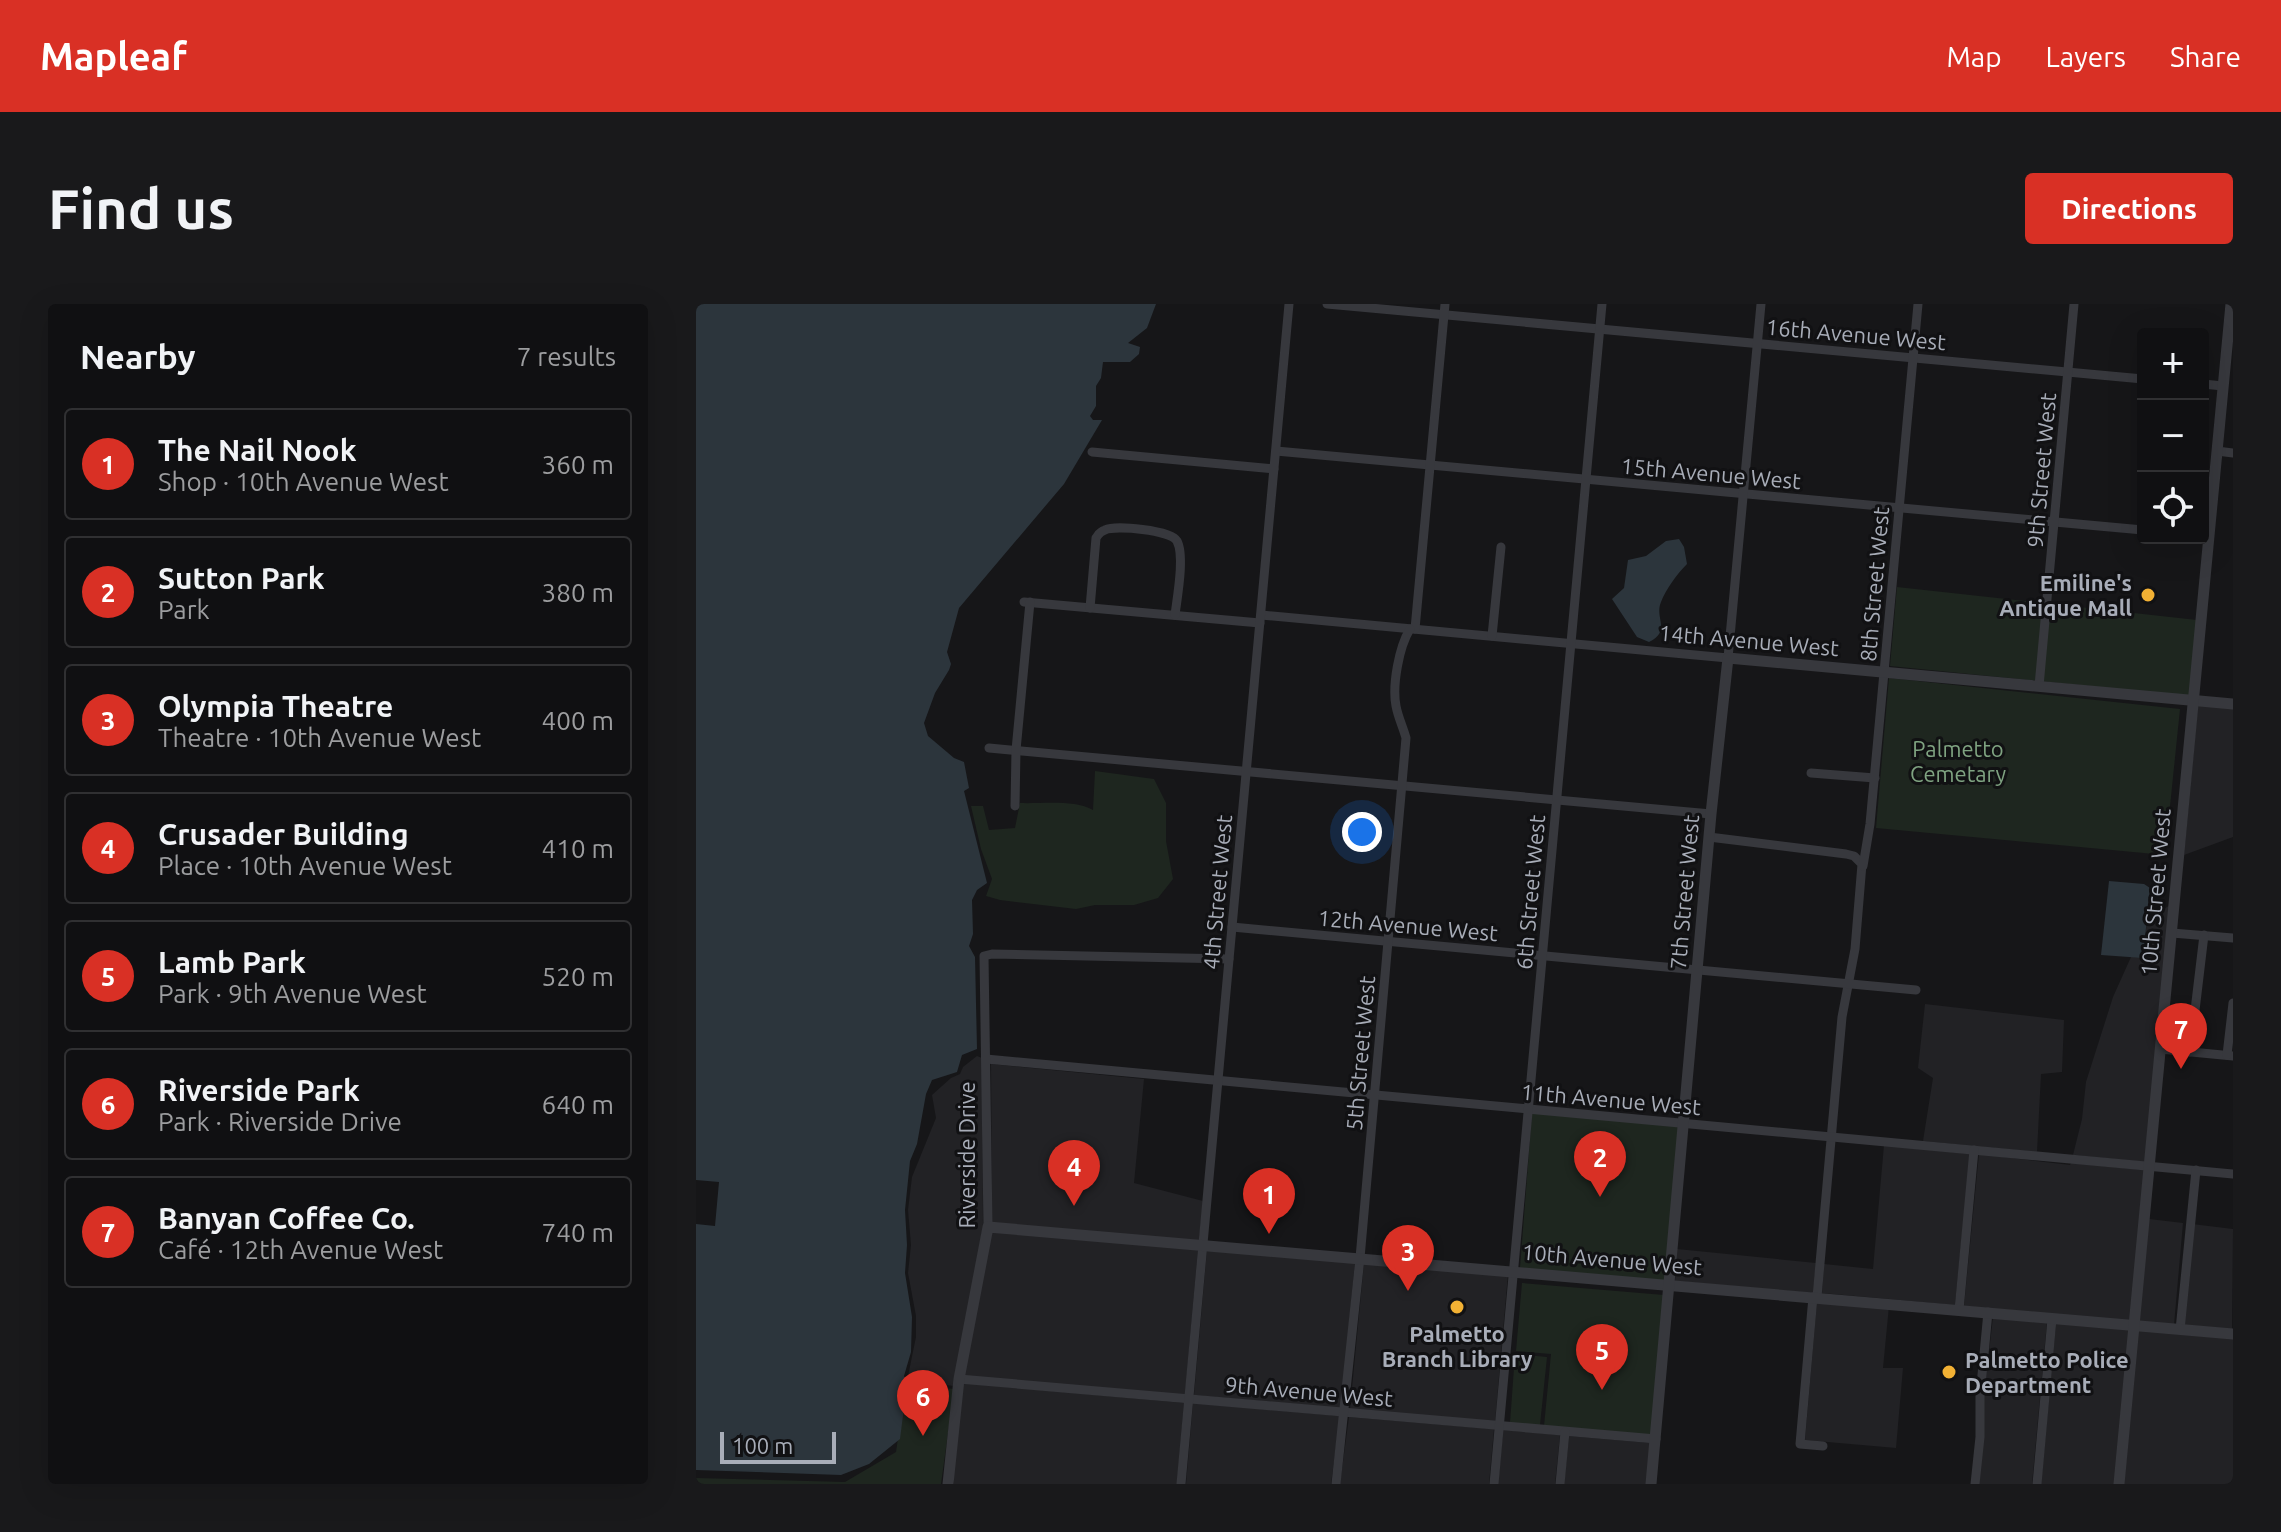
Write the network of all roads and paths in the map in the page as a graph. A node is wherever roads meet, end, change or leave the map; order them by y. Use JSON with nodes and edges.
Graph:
{"nodes":[{"id":1,"x":1289,"y":304,"type":"edge"},
{"id":2,"x":1327,"y":304,"type":"edge"},
{"id":3,"x":1602,"y":304,"type":"edge"},
{"id":4,"x":1761,"y":304,"type":"edge"},
{"id":5,"x":1918,"y":304,"type":"edge"},
{"id":6,"x":2074,"y":304,"type":"edge"},
{"id":7,"x":2231,"y":304,"type":"edge"},
{"id":8,"x":1444,"y":309,"type":"edge"},
{"id":9,"x":1600,"y":329,"type":"junction"},
{"id":10,"x":1757,"y":343,"type":"junction"},
{"id":11,"x":1913,"y":358,"type":"junction"},
{"id":12,"x":2068,"y":372,"type":"junction"},
{"id":13,"x":2137,"y":378,"type":"edge"},
{"id":14,"x":2209,"y":385,"type":"edge"},
{"id":15,"x":2223,"y":386,"type":"junction"},
{"id":16,"x":1276,"y":451,"type":"junction"},
{"id":17,"x":2217,"y":451,"type":"junction"},
{"id":18,"x":1092,"y":452,"type":"dead end"},
{"id":19,"x":2233,"y":453,"type":"edge"},
{"id":20,"x":1430,"y":465,"type":"junction"},
{"id":21,"x":1274,"y":469,"type":"junction"},
{"id":22,"x":1586,"y":479,"type":"junction"},
{"id":23,"x":1743,"y":494,"type":"junction"},
{"id":24,"x":1899,"y":508,"type":"junction"},
{"id":25,"x":2209,"y":513,"type":"edge"},
{"id":26,"x":2054,"y":522,"type":"junction"},
{"id":27,"x":2137,"y":529,"type":"edge"},
{"id":28,"x":2205,"y":544,"type":"edge"},
{"id":29,"x":1501,"y":547,"type":"dead end"},
{"id":30,"x":1090,"y":608,"type":"junction"},
{"id":31,"x":1175,"y":615,"type":"junction"},
{"id":32,"x":1260,"y":619,"type":"junction"},
{"id":33,"x":1412,"y":629,"type":"junction"},
{"id":34,"x":1492,"y":636,"type":"junction"},
{"id":35,"x":1571,"y":644,"type":"junction"},
{"id":36,"x":1728,"y":658,"type":"junction"},
{"id":37,"x":1884,"y":672,"type":"junction"},
{"id":38,"x":2039,"y":686,"type":"junction"},
{"id":39,"x":2194,"y":700,"type":"junction"},
{"id":40,"x":2233,"y":704,"type":"edge"},
{"id":41,"x":989,"y":748,"type":"dead end"},
{"id":42,"x":1016,"y":750,"type":"junction"},
{"id":43,"x":1246,"y":771,"type":"junction"},
{"id":44,"x":1811,"y":773,"type":"dead end"},
{"id":45,"x":1875,"y":778,"type":"junction"},
{"id":46,"x":1402,"y":785,"type":"junction"},
{"id":47,"x":1557,"y":800,"type":"junction"},
{"id":48,"x":1015,"y":806,"type":"dead end"},
{"id":49,"x":1711,"y":814,"type":"junction"},
{"id":50,"x":1709,"y":837,"type":"junction"},
{"id":51,"x":1862,"y":865,"type":"junction"},
{"id":52,"x":1232,"y":927,"type":"junction"},
{"id":53,"x":2172,"y":933,"type":"junction"},
{"id":54,"x":2204,"y":935,"type":"junction"},
{"id":55,"x":2233,"y":938,"type":"edge"},
{"id":56,"x":1388,"y":942,"type":"junction"},
{"id":57,"x":1542,"y":956,"type":"junction"},
{"id":58,"x":1229,"y":959,"type":"junction"},
{"id":59,"x":1697,"y":970,"type":"junction"},
{"id":60,"x":1848,"y":984,"type":"junction"},
{"id":61,"x":1916,"y":990,"type":"dead end"},
{"id":62,"x":2233,"y":1003,"type":"edge"},
{"id":63,"x":2160,"y":1049,"type":"junction"},
{"id":64,"x":2190,"y":1052,"type":"junction"},
{"id":65,"x":2230,"y":1055,"type":"edge"},
{"id":66,"x":986,"y":1059,"type":"junction"},
{"id":67,"x":1218,"y":1081,"type":"junction"},
{"id":68,"x":1374,"y":1095,"type":"junction"},
{"id":69,"x":1528,"y":1109,"type":"junction"},
{"id":70,"x":1684,"y":1123,"type":"junction"},
{"id":71,"x":1832,"y":1136,"type":"junction"},
{"id":72,"x":1974,"y":1150,"type":"junction"},
{"id":73,"x":2149,"y":1166,"type":"junction"},
{"id":74,"x":2196,"y":1170,"type":"junction"},
{"id":75,"x":2233,"y":1174,"type":"edge"},
{"id":76,"x":988,"y":1227,"type":"junction"},
{"id":77,"x":1203,"y":1246,"type":"junction"},
{"id":78,"x":1360,"y":1258,"type":"junction"},
{"id":79,"x":1513,"y":1271,"type":"junction"},
{"id":80,"x":1670,"y":1285,"type":"junction"},
{"id":81,"x":1815,"y":1297,"type":"junction"},
{"id":82,"x":1959,"y":1310,"type":"junction"},
{"id":83,"x":1988,"y":1312,"type":"junction"},
{"id":84,"x":2052,"y":1319,"type":"junction"},
{"id":85,"x":2134,"y":1325,"type":"junction"},
{"id":86,"x":2180,"y":1330,"type":"junction"},
{"id":87,"x":2233,"y":1334,"type":"edge"},
{"id":88,"x":959,"y":1379,"type":"junction"},
{"id":89,"x":1189,"y":1399,"type":"junction"},
{"id":90,"x":1345,"y":1413,"type":"junction"},
{"id":91,"x":1499,"y":1426,"type":"junction"},
{"id":92,"x":1565,"y":1432,"type":"junction"},
{"id":93,"x":1656,"y":1439,"type":"junction"},
{"id":94,"x":1823,"y":1446,"type":"dead end"},
{"id":95,"x":948,"y":1484,"type":"edge"},
{"id":96,"x":1181,"y":1484,"type":"edge"},
{"id":97,"x":1336,"y":1484,"type":"edge"},
{"id":98,"x":1494,"y":1484,"type":"edge"},
{"id":99,"x":1560,"y":1484,"type":"edge"},
{"id":100,"x":1651,"y":1484,"type":"edge"},
{"id":101,"x":1975,"y":1484,"type":"edge"},
{"id":102,"x":2037,"y":1484,"type":"edge"},
{"id":103,"x":2119,"y":1484,"type":"edge"}],
"edges":[{"from":1,"to":16,"type":"street","name":"4th Street West"},
{"from":2,"to":8,"type":"street","name":"16th Avenue West"},
{"from":3,"to":9,"type":"street","name":"6th Street West"},
{"from":4,"to":10,"type":"street","name":"7th Street West"},
{"from":5,"to":11,"type":"street","name":"8th Street West"},
{"from":6,"to":12,"type":"street","name":"9th Street West"},
{"from":7,"to":15,"type":"street","name":"10th Street West"},
{"from":8,"to":9,"type":"street","name":"16th Avenue West"},
{"from":8,"to":20,"type":"street","name":"5th Street West"},
{"from":9,"to":10,"type":"street","name":"16th Avenue West"},
{"from":9,"to":22,"type":"street","name":"6th Street West"},
{"from":10,"to":11,"type":"street","name":"16th Avenue West"},
{"from":10,"to":23,"type":"street","name":"7th Street West"},
{"from":11,"to":12,"type":"street","name":"16th Avenue West"},
{"from":11,"to":24,"type":"street","name":"8th Street West"},
{"from":12,"to":13,"type":"street","name":"16th Avenue West"},
{"from":12,"to":26,"type":"street","name":"9th Street West"},
{"from":14,"to":15,"type":"street"},
{"from":15,"to":17,"type":"street","name":"10th Street West"},
{"from":16,"to":20,"type":"street","name":"15th Avenue West"},
{"from":16,"to":21,"type":"street","name":"4th Street West"},
{"from":17,"to":19,"type":"street"},
{"from":17,"to":25,"type":"street","name":"10th Street West"},
{"from":18,"to":21,"type":"street"},
{"from":20,"to":22,"type":"street","name":"15th Avenue West"},
{"from":20,"to":33,"type":"street","name":"5th Street West"},
{"from":21,"to":32,"type":"street","name":"4th Street West"},
{"from":22,"to":23,"type":"street","name":"15th Avenue West"},
{"from":22,"to":35,"type":"street","name":"6th Street West"},
{"from":23,"to":24,"type":"street","name":"15th Avenue West"},
{"from":23,"to":36,"type":"street","name":"7th Street West"},
{"from":24,"to":26,"type":"street","name":"15th Avenue West"},
{"from":24,"to":37,"type":"street","name":"8th Street West"},
{"from":26,"to":27,"type":"street","name":"15th Avenue West"},
{"from":26,"to":38,"type":"street","name":"9th Street West"},
{"from":28,"to":39,"type":"street","name":"10th Street West"},
{"from":29,"to":34,"type":"street"},
{"from":30,"to":31,"type":"street","name":"14th Avenue West"},
{"from":30,"to":31,"type":"street"},
{"from":30,"to":42,"type":"street","name":"14th Avenue West"},
{"from":31,"to":32,"type":"street","name":"14th Avenue West"},
{"from":32,"to":33,"type":"street","name":"14th Avenue West"},
{"from":32,"to":43,"type":"street","name":"4th Street West"},
{"from":33,"to":34,"type":"street","name":"14th Avenue West"},
{"from":33,"to":46,"type":"street","name":"5th Street West"},
{"from":34,"to":35,"type":"street","name":"14th Avenue West"},
{"from":35,"to":36,"type":"street","name":"14th Avenue West"},
{"from":35,"to":47,"type":"street","name":"6th Street West"},
{"from":36,"to":37,"type":"street","name":"14th Avenue West"},
{"from":36,"to":49,"type":"street","name":"7th Street West"},
{"from":37,"to":38,"type":"street","name":"14th Avenue West"},
{"from":37,"to":45,"type":"street","name":"8th Street West"},
{"from":38,"to":39,"type":"street","name":"14th Avenue West"},
{"from":39,"to":40,"type":"street","name":"14th Avenue West"},
{"from":39,"to":53,"type":"street","name":"10th Street West"},
{"from":41,"to":42,"type":"street"},
{"from":42,"to":43,"type":"street"},
{"from":42,"to":48,"type":"street"},
{"from":43,"to":46,"type":"street"},
{"from":43,"to":52,"type":"street","name":"4th Street West"},
{"from":44,"to":45,"type":"street"},
{"from":45,"to":51,"type":"street","name":"8th Street West"},
{"from":46,"to":47,"type":"street"},
{"from":46,"to":56,"type":"street","name":"5th Street West"},
{"from":47,"to":49,"type":"street"},
{"from":47,"to":57,"type":"street","name":"6th Street West"},
{"from":49,"to":50,"type":"street","name":"7th Street West"},
{"from":50,"to":51,"type":"street"},
{"from":50,"to":59,"type":"street","name":"7th Street West"},
{"from":51,"to":60,"type":"street","name":"8th Street West"},
{"from":52,"to":56,"type":"street","name":"12th Avenue West"},
{"from":52,"to":58,"type":"street","name":"4th Street West"},
{"from":53,"to":54,"type":"street"},
{"from":53,"to":63,"type":"street","name":"10th Street West"},
{"from":54,"to":55,"type":"street"},
{"from":54,"to":64,"type":"street"},
{"from":56,"to":57,"type":"street","name":"12th Avenue West"},
{"from":56,"to":68,"type":"street","name":"5th Street West"},
{"from":57,"to":59,"type":"street","name":"12th Avenue West"},
{"from":57,"to":69,"type":"street","name":"6th Street West"},
{"from":58,"to":66,"type":"street","name":"Riverside Drive"},
{"from":58,"to":67,"type":"street","name":"4th Street West"},
{"from":59,"to":60,"type":"street","name":"12th Avenue West"},
{"from":59,"to":70,"type":"street","name":"7th Street West"},
{"from":60,"to":61,"type":"street","name":"12th Avenue West"},
{"from":60,"to":71,"type":"street","name":"8th Street West"},
{"from":62,"to":65,"type":"street"},
{"from":63,"to":64,"type":"street"},
{"from":63,"to":73,"type":"street","name":"10th Street West"},
{"from":64,"to":65,"type":"street"},
{"from":66,"to":67,"type":"street","name":"11th Avenue West"},
{"from":66,"to":76,"type":"street","name":"Riverside Drive"},
{"from":67,"to":68,"type":"street","name":"11th Avenue West"},
{"from":67,"to":77,"type":"street","name":"4th Street West"},
{"from":68,"to":69,"type":"street","name":"11th Avenue West"},
{"from":68,"to":78,"type":"street","name":"5th Street West"},
{"from":69,"to":70,"type":"street","name":"11th Avenue West"},
{"from":69,"to":79,"type":"street","name":"6th Street West"},
{"from":70,"to":71,"type":"street","name":"11th Avenue West"},
{"from":70,"to":80,"type":"street","name":"7th Street West"},
{"from":71,"to":72,"type":"street","name":"11th Avenue West"},
{"from":71,"to":81,"type":"street","name":"8th Street West"},
{"from":72,"to":73,"type":"street","name":"11th Avenue West"},
{"from":72,"to":82,"type":"street"},
{"from":73,"to":74,"type":"street","name":"11th Avenue West"},
{"from":73,"to":85,"type":"street","name":"10th Street West"},
{"from":74,"to":75,"type":"street","name":"11th Avenue West"},
{"from":74,"to":86,"type":"street"},
{"from":76,"to":77,"type":"street","name":"10th Avenue West"},
{"from":76,"to":88,"type":"street","name":"Riverside Drive"},
{"from":77,"to":78,"type":"street","name":"10th Avenue West"},
{"from":77,"to":89,"type":"street","name":"4th Street West"},
{"from":78,"to":79,"type":"street","name":"10th Avenue West"},
{"from":78,"to":90,"type":"street","name":"5th Street West"},
{"from":79,"to":80,"type":"street","name":"10th Avenue West"},
{"from":79,"to":91,"type":"street","name":"6th Street West"},
{"from":80,"to":81,"type":"street","name":"10th Avenue West"},
{"from":80,"to":93,"type":"street","name":"7th Street West"},
{"from":81,"to":82,"type":"street","name":"10th Avenue West"},
{"from":81,"to":94,"type":"street","name":"8th Street West"},
{"from":82,"to":83,"type":"street","name":"10th Avenue West"},
{"from":83,"to":84,"type":"street","name":"10th Avenue West"},
{"from":83,"to":101,"type":"street"},
{"from":84,"to":85,"type":"street","name":"10th Avenue West"},
{"from":84,"to":102,"type":"street"},
{"from":85,"to":86,"type":"street","name":"10th Avenue West"},
{"from":85,"to":103,"type":"street","name":"10th Street West"},
{"from":86,"to":87,"type":"street","name":"10th Avenue West"},
{"from":88,"to":89,"type":"street","name":"9th Avenue West"},
{"from":88,"to":95,"type":"street","name":"Riverside Drive"},
{"from":89,"to":90,"type":"street","name":"9th Avenue West"},
{"from":89,"to":96,"type":"street","name":"4th Street West"},
{"from":90,"to":91,"type":"street","name":"9th Avenue West"},
{"from":90,"to":97,"type":"street","name":"5th Street West"},
{"from":91,"to":92,"type":"street","name":"9th Avenue West"},
{"from":91,"to":98,"type":"street","name":"6th Street West"},
{"from":92,"to":93,"type":"street","name":"9th Avenue West"},
{"from":92,"to":99,"type":"street"},
{"from":93,"to":100,"type":"street","name":"7th Street West"}]}
